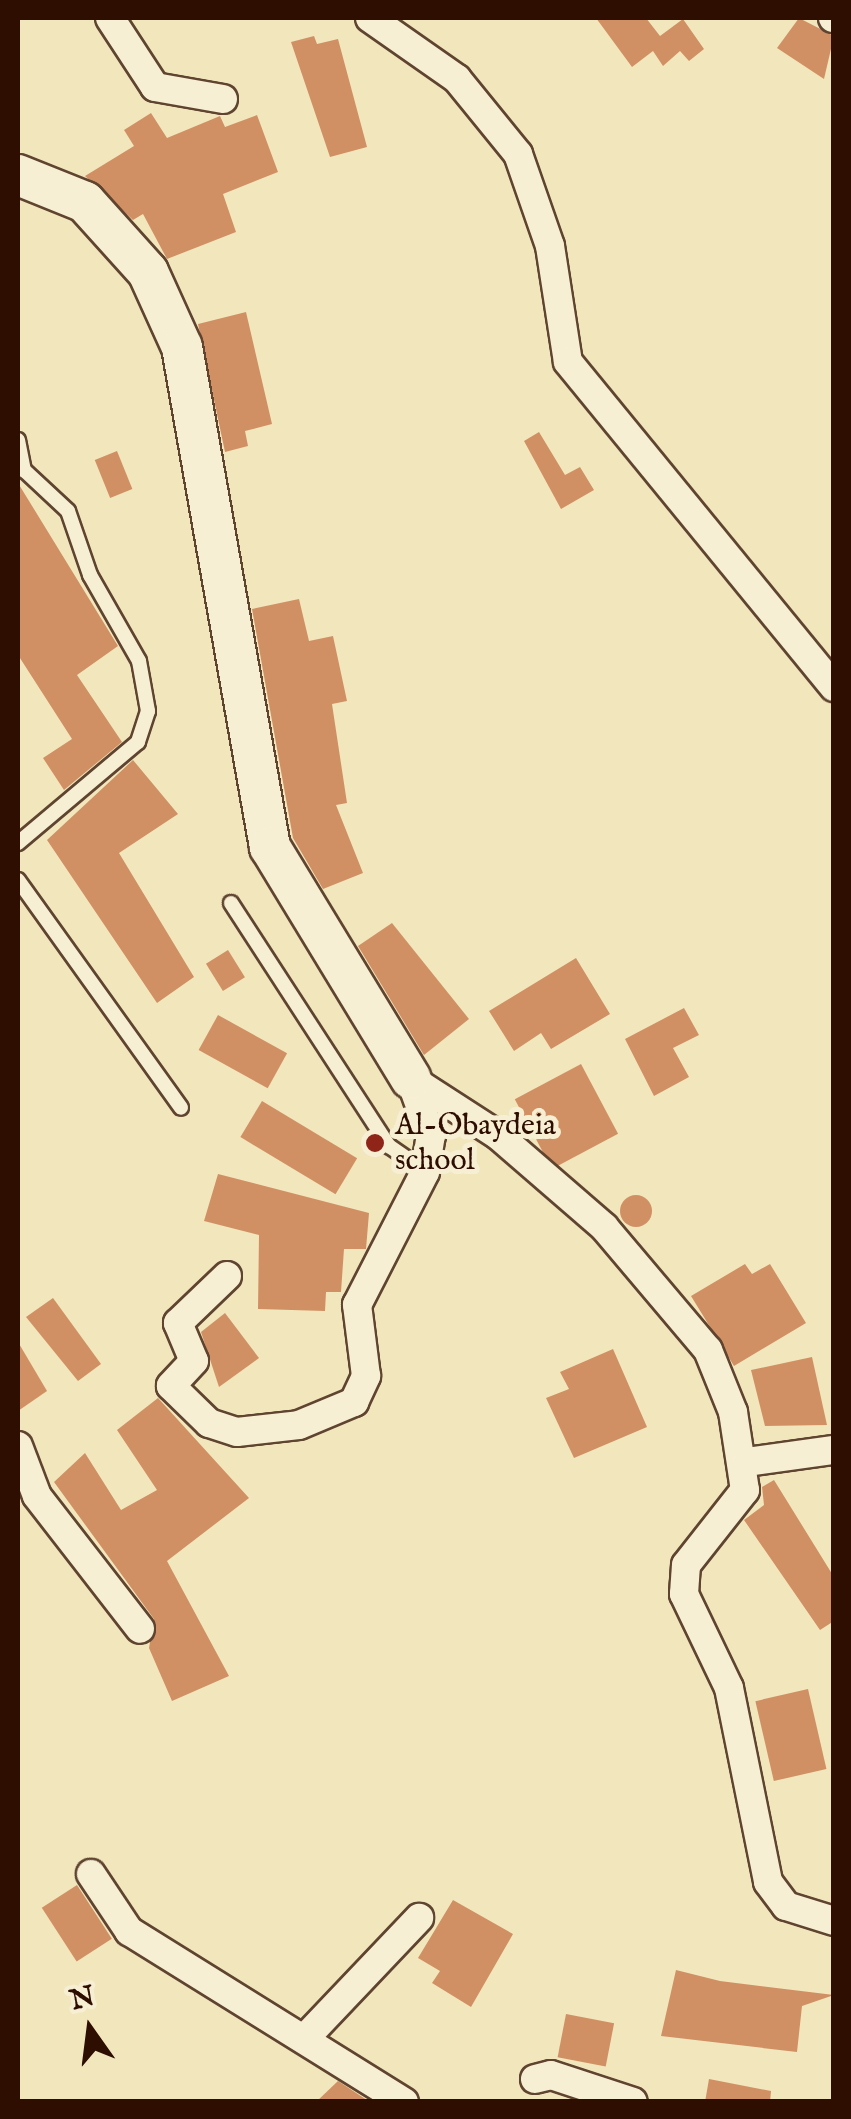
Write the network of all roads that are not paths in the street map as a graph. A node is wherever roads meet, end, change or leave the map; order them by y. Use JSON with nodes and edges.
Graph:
{"nodes":[{"id":1,"x":110,"y":18,"type":"edge"},
{"id":2,"x":370,"y":18,"type":"edge"},
{"id":3,"x":223,"y":100,"type":"dead end"},
{"id":4,"x":18,"y":175,"type":"edge"},
{"id":5,"x":18,"y":440,"type":"edge"},
{"id":6,"x":834,"y":687,"type":"edge"},
{"id":7,"x":18,"y":843,"type":"edge"},
{"id":8,"x":18,"y":880,"type":"edge"},
{"id":9,"x":231,"y":904,"type":"dead end"},
{"id":10,"x":410,"y":1080,"type":"junction"},
{"id":11,"x":181,"y":1108,"type":"dead end"},
{"id":12,"x":425,"y":1172,"type":"junction"},
{"id":13,"x":227,"y":1276,"type":"dead end"},
{"id":14,"x":18,"y":1446,"type":"edge"},
{"id":15,"x":834,"y":1450,"type":"edge"},
{"id":16,"x":747,"y":1462,"type":"junction"},
{"id":17,"x":140,"y":1629,"type":"dead end"},
{"id":18,"x":91,"y":1874,"type":"dead end"},
{"id":19,"x":419,"y":1918,"type":"dead end"},
{"id":20,"x":834,"y":1921,"type":"edge"},
{"id":21,"x":307,"y":2036,"type":"junction"},
{"id":22,"x":535,"y":2079,"type":"dead end"},
{"id":23,"x":404,"y":2102,"type":"edge"},
{"id":24,"x":633,"y":2102,"type":"edge"}],
"edges":[{"from":1,"to":3,"type":"street"},
{"from":2,"to":6,"type":"street"},
{"from":4,"to":10,"type":"street"},
{"from":5,"to":7,"type":"lane"},
{"from":8,"to":11,"type":"lane"},
{"from":9,"to":12,"type":"lane"},
{"from":10,"to":12,"type":"street"},
{"from":10,"to":16,"type":"street"},
{"from":12,"to":13,"type":"street"},
{"from":14,"to":17,"type":"street"},
{"from":15,"to":16,"type":"street"},
{"from":16,"to":20,"type":"street"},
{"from":18,"to":21,"type":"street"},
{"from":19,"to":21,"type":"street"},
{"from":21,"to":23,"type":"street"},
{"from":22,"to":24,"type":"street"}]}
